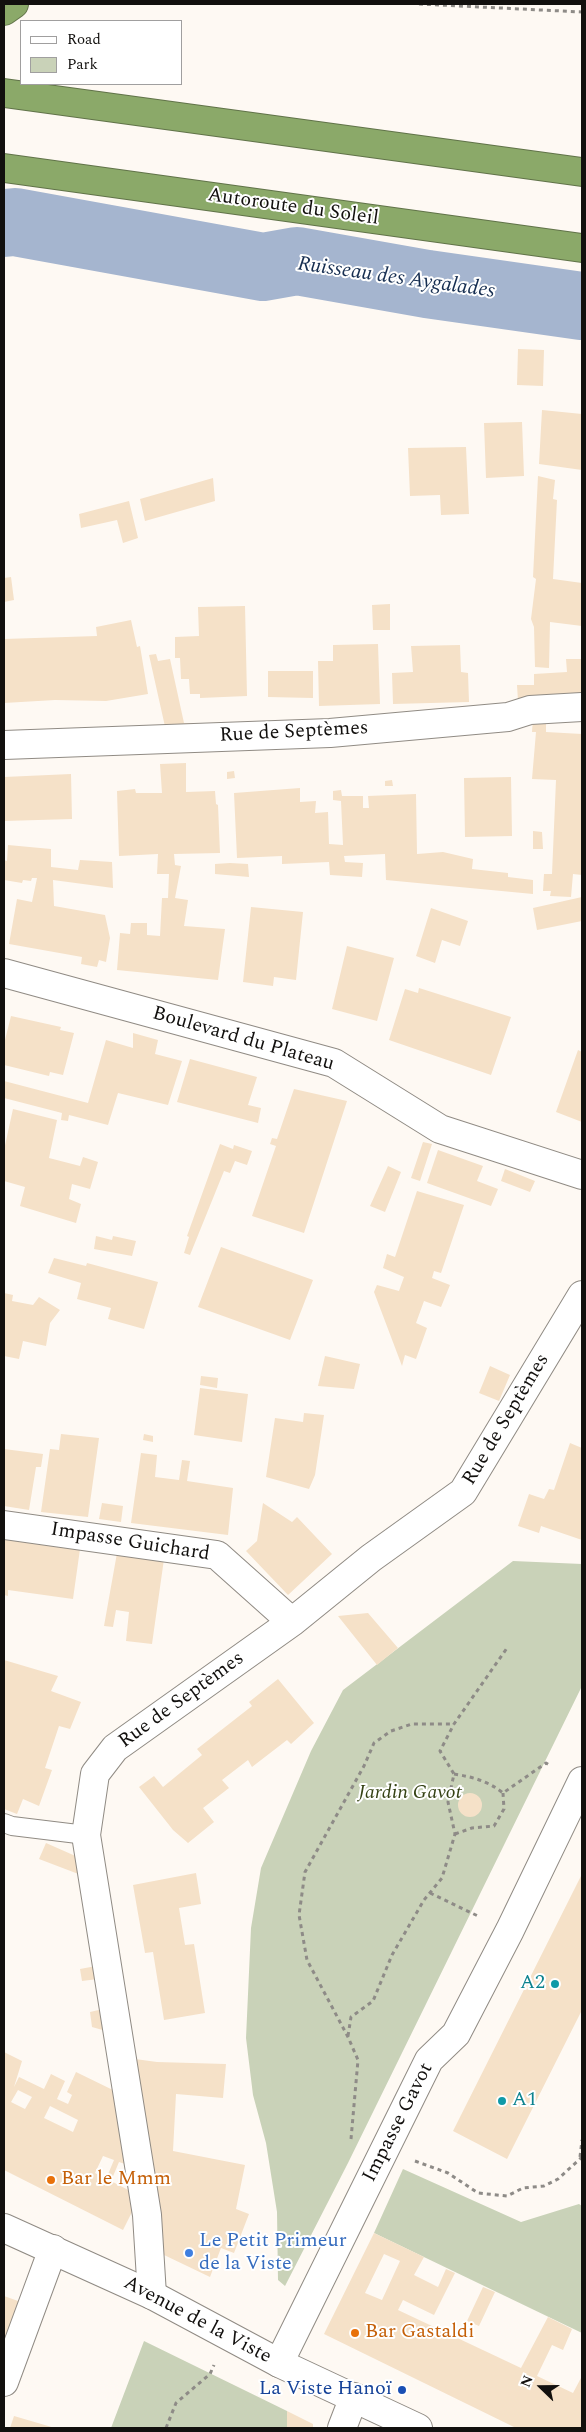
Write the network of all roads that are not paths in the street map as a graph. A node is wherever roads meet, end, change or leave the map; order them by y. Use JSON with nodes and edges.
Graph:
{"nodes":[{"id":1,"x":14,"y":4,"type":"edge"},
{"id":2,"x":4,"y":11,"type":"edge"},
{"id":3,"x":4,"y":93,"type":"edge"},
{"id":4,"x":4,"y":168,"type":"edge"},
{"id":5,"x":582,"y":172,"type":"edge"},
{"id":6,"x":582,"y":248,"type":"edge"},
{"id":7,"x":582,"y":708,"type":"edge"},
{"id":8,"x":4,"y":744,"type":"edge"},
{"id":9,"x":4,"y":973,"type":"edge"},
{"id":10,"x":582,"y":1175,"type":"edge"},
{"id":11,"x":582,"y":1295,"type":"edge"},
{"id":12,"x":4,"y":1524,"type":"edge"},
{"id":13,"x":292,"y":1622,"type":"junction"},
{"id":14,"x":582,"y":1781,"type":"edge"},
{"id":15,"x":4,"y":1823,"type":"edge"},
{"id":16,"x":86,"y":1835,"type":"junction"},
{"id":17,"x":4,"y":2228,"type":"edge"},
{"id":18,"x":53,"y":2249,"type":"junction"},
{"id":19,"x":152,"y":2295,"type":"junction"},
{"id":20,"x":279,"y":2363,"type":"junction"},
{"id":21,"x":4,"y":2382,"type":"edge"},
{"id":22,"x":354,"y":2397,"type":"junction"},
{"id":23,"x":342,"y":2428,"type":"edge"},
{"id":24,"x":418,"y":2428,"type":"edge"}],
"edges":[{"from":1,"to":2,"type":"highway"},
{"from":3,"to":5,"type":"highway"},
{"from":4,"to":6,"type":"highway","name":"Autoroute du Soleil"},
{"from":7,"to":8,"type":"street","name":"Rue de Septèmes"},
{"from":9,"to":10,"type":"street","name":"Boulevard du Plateau"},
{"from":11,"to":13,"type":"street","name":"Rue de Septèmes"},
{"from":12,"to":13,"type":"street","name":"Impasse Guichard"},
{"from":13,"to":16,"type":"street","name":"Rue de Septèmes"},
{"from":14,"to":20,"type":"street","name":"Impasse Gavot"},
{"from":15,"to":16,"type":"lane"},
{"from":16,"to":19,"type":"street","name":"Rue de Septèmes"},
{"from":17,"to":18,"type":"street","name":"Avenue de la Viste"},
{"from":18,"to":19,"type":"street","name":"Avenue de la Viste"},
{"from":18,"to":21,"type":"street"},
{"from":19,"to":20,"type":"street","name":"Avenue de la Viste"},
{"from":20,"to":22,"type":"street","name":"Avenue de la Viste"},
{"from":22,"to":23,"type":"street"},
{"from":22,"to":24,"type":"street","name":"Avenue de la Viste"}]}
